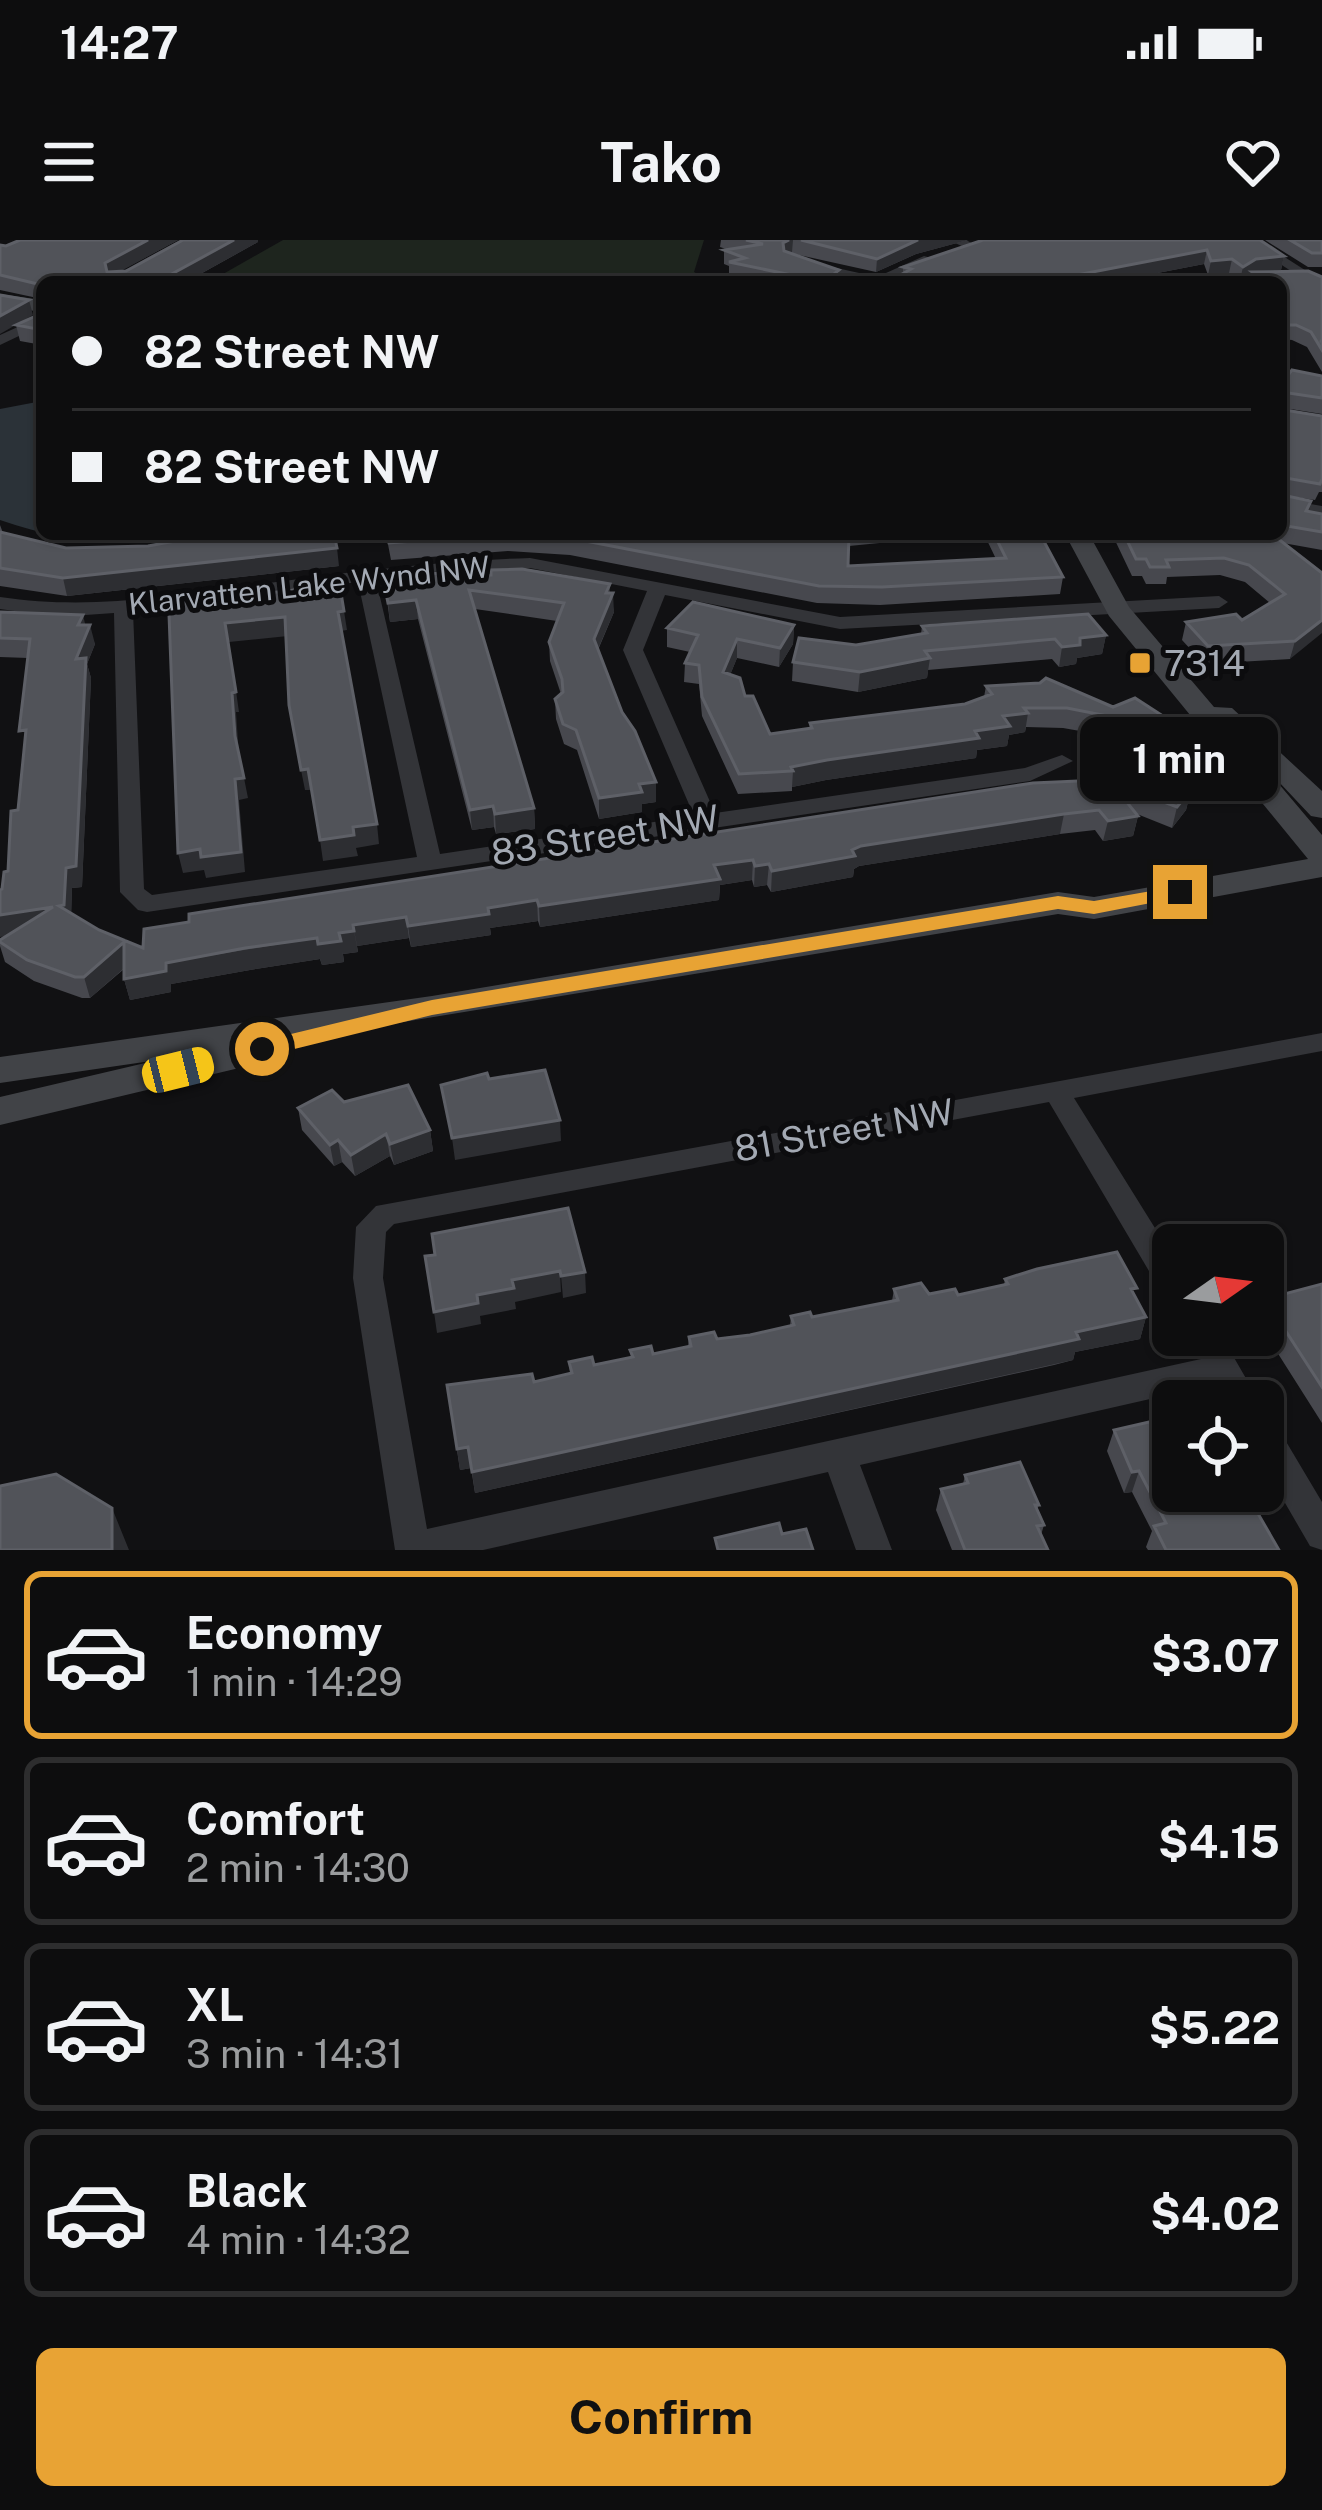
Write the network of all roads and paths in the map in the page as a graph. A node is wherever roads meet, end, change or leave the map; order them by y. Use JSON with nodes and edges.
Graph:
{"nodes":[{"id":1,"x":954,"y":240,"type":"edge"},
{"id":2,"x":1249,"y":240,"type":"edge"},
{"id":3,"x":791,"y":260,"type":"edge"},
{"id":4,"x":841,"y":276,"type":"edge"},
{"id":5,"x":893,"y":276,"type":"edge"},
{"id":6,"x":1316,"y":280,"type":"edge"},
{"id":7,"x":0,"y":301,"type":"edge"},
{"id":8,"x":36,"y":305,"type":"edge"},
{"id":9,"x":36,"y":323,"type":"edge"},
{"id":10,"x":0,"y":340,"type":"edge"},
{"id":11,"x":1287,"y":505,"type":"edge"},
{"id":12,"x":1322,"y":511,"type":"edge"},
{"id":13,"x":1080,"y":540,"type":"edge"},
{"id":14,"x":366,"y":575,"type":"junction"},
{"id":15,"x":658,"y":588,"type":"junction"},
{"id":16,"x":1219,"y":602,"type":"dead end"},
{"id":17,"x":0,"y":603,"type":"edge"},
{"id":18,"x":123,"y":608,"type":"junction"},
{"id":19,"x":1118,"y":610,"type":"junction"},
{"id":20,"x":1156,"y":658,"type":"junction"},
{"id":21,"x":1062,"y":761,"type":"dead end"},
{"id":22,"x":1322,"y":809,"type":"edge"},
{"id":23,"x":706,"y":819,"type":"junction"},
{"id":24,"x":1321,"y":856,"type":"edge"},
{"id":25,"x":430,"y":862,"type":"junction"},
{"id":26,"x":432,"y":1007,"type":"junction"},
{"id":27,"x":1322,"y":1042,"type":"edge"},
{"id":28,"x":0,"y":1070,"type":"edge"},
{"id":29,"x":1056,"y":1091,"type":"junction"},
{"id":30,"x":0,"y":1111,"type":"edge"},
{"id":31,"x":1152,"y":1249,"type":"edge"},
{"id":32,"x":1217,"y":1356,"type":"edge"},
{"id":33,"x":1224,"y":1368,"type":"junction"},
{"id":34,"x":1231,"y":1380,"type":"edge"},
{"id":35,"x":840,"y":1457,"type":"junction"},
{"id":36,"x":1284,"y":1470,"type":"edge"},
{"id":37,"x":1322,"y":1534,"type":"edge"},
{"id":38,"x":413,"y":1550,"type":"edge"},
{"id":39,"x":874,"y":1550,"type":"edge"}],
"edges":[{"from":1,"to":5,"type":"street"},
{"from":2,"to":6,"type":"street"},
{"from":3,"to":4,"type":"street"},
{"from":7,"to":8,"type":"main road"},
{"from":9,"to":10,"type":"street"},
{"from":11,"to":12,"type":"street"},
{"from":13,"to":19,"type":"main road"},
{"from":14,"to":15,"type":"street","name":"Klarvatten Lake Wynd NW"},
{"from":14,"to":18,"type":"street","name":"Klarvatten Lake Wynd NW"},
{"from":14,"to":25,"type":"street"},
{"from":15,"to":19,"type":"street","name":"Klarvatten Lake Wynd NW"},
{"from":15,"to":23,"type":"street"},
{"from":16,"to":19,"type":"street","name":"Klarvatten Lake Wynd NW"},
{"from":17,"to":18,"type":"street","name":"Klarvatten Lake Wynd NW"},
{"from":18,"to":25,"type":"street","name":"83 Street NW"},
{"from":19,"to":20,"type":"main road"},
{"from":20,"to":22,"type":"main road"},
{"from":20,"to":24,"type":"main road"},
{"from":21,"to":23,"type":"street","name":"83 Street NW"},
{"from":23,"to":25,"type":"street","name":"83 Street NW"},
{"from":24,"to":26,"type":"main road"},
{"from":26,"to":28,"type":"main road"},
{"from":26,"to":30,"type":"main road"},
{"from":27,"to":29,"type":"street","name":"81 Street NW"},
{"from":29,"to":31,"type":"street"},
{"from":29,"to":38,"type":"street","name":"81 Street NW"},
{"from":32,"to":33,"type":"street"},
{"from":33,"to":34,"type":"street"},
{"from":33,"to":35,"type":"street"},
{"from":35,"to":38,"type":"street"},
{"from":35,"to":39,"type":"street"},
{"from":36,"to":37,"type":"street"}]}
